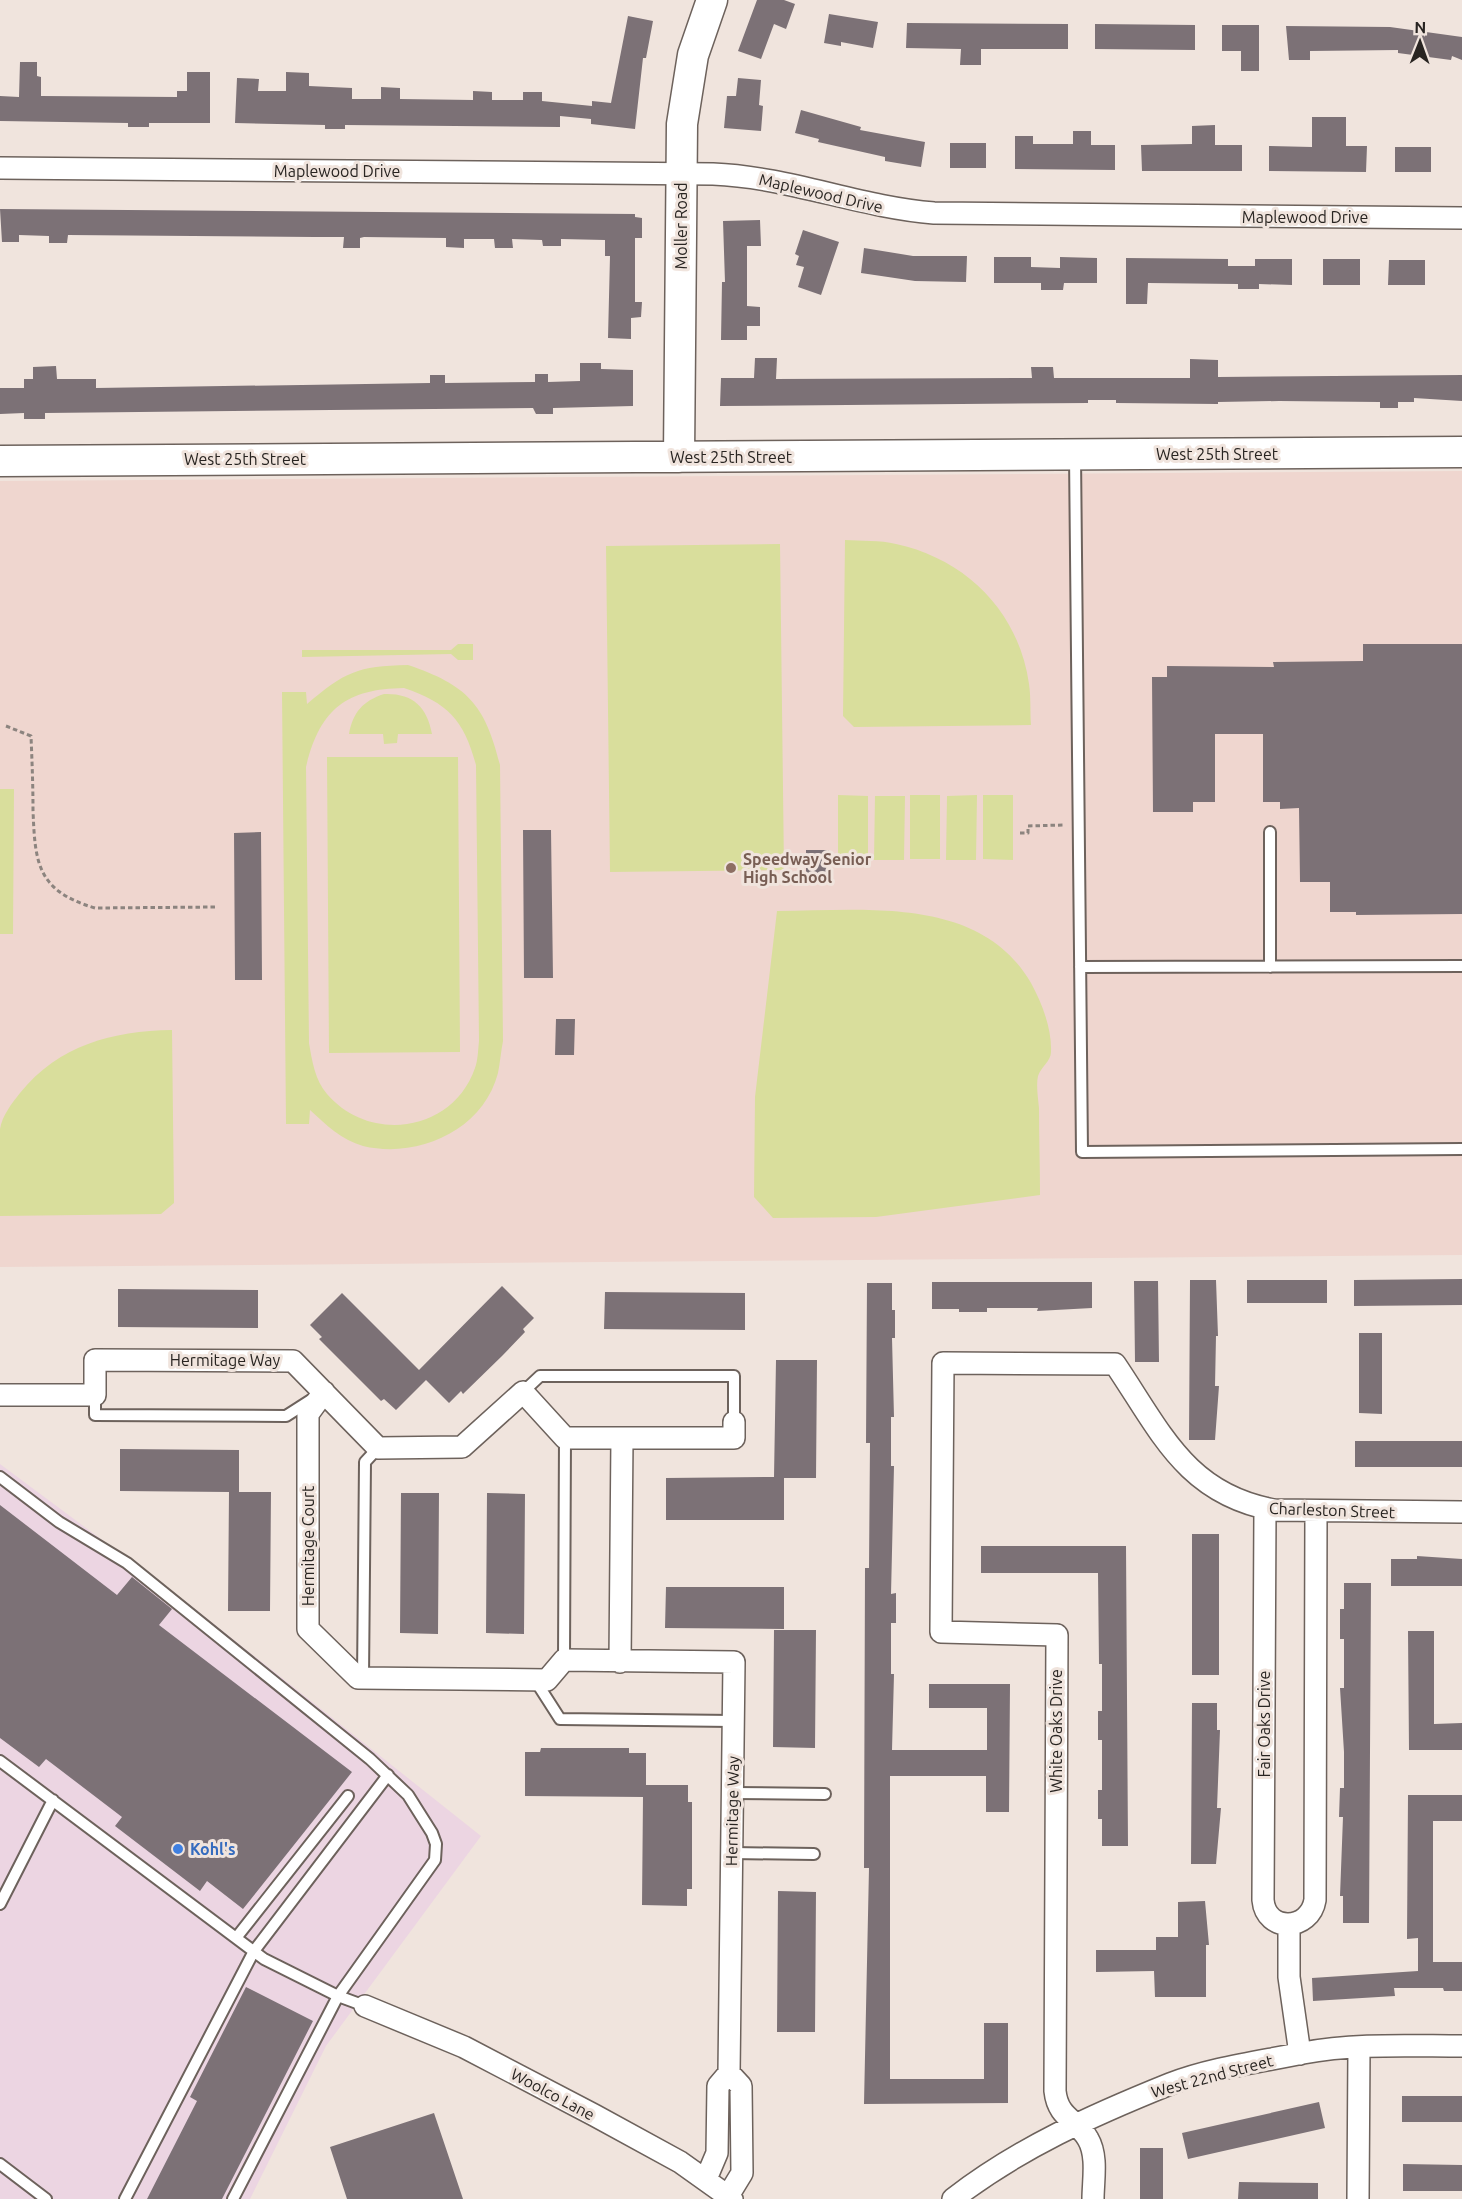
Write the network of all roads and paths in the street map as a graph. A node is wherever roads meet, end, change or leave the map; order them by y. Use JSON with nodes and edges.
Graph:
{"nodes":[{"id":1,"x":712,"y":0,"type":"edge"},
{"id":2,"x":0,"y":168,"type":"edge"},
{"id":3,"x":682,"y":174,"type":"junction"},
{"id":4,"x":1462,"y":218,"type":"edge"},
{"id":5,"x":1462,"y":452,"type":"edge"},
{"id":6,"x":1075,"y":454,"type":"junction"},
{"id":7,"x":679,"y":457,"type":"junction"},
{"id":8,"x":0,"y":461,"type":"edge"},
{"id":9,"x":6,"y":726,"type":"dead end"},
{"id":10,"x":1063,"y":825,"type":"dead end"},
{"id":11,"x":1269,"y":832,"type":"dead end"},
{"id":12,"x":1020,"y":833,"type":"dead end"},
{"id":13,"x":216,"y":907,"type":"dead end"},
{"id":14,"x":1462,"y":966,"type":"edge"},
{"id":15,"x":1080,"y":967,"type":"junction"},
{"id":16,"x":1270,"y":967,"type":"junction"},
{"id":17,"x":1462,"y":1149,"type":"edge"},
{"id":18,"x":943,"y":1362,"type":"joint"},
{"id":19,"x":324,"y":1392,"type":"junction"},
{"id":20,"x":523,"y":1392,"type":"junction"},
{"id":21,"x":0,"y":1395,"type":"edge"},
{"id":22,"x":95,"y":1395,"type":"junction"},
{"id":23,"x":734,"y":1422,"type":"joint"},
{"id":24,"x":565,"y":1438,"type":"junction"},
{"id":25,"x":622,"y":1438,"type":"junction"},
{"id":26,"x":378,"y":1448,"type":"junction"},
{"id":27,"x":0,"y":1477,"type":"edge"},
{"id":28,"x":1265,"y":1508,"type":"junction"},
{"id":29,"x":1316,"y":1511,"type":"junction"},
{"id":30,"x":1462,"y":1512,"type":"edge"},
{"id":31,"x":564,"y":1660,"type":"junction"},
{"id":32,"x":620,"y":1662,"type":"junction"},
{"id":33,"x":363,"y":1678,"type":"junction"},
{"id":34,"x":535,"y":1680,"type":"junction"},
{"id":35,"x":733,"y":1721,"type":"junction"},
{"id":36,"x":0,"y":1761,"type":"edge"},
{"id":37,"x":388,"y":1775,"type":"junction"},
{"id":38,"x":733,"y":1793,"type":"junction"},
{"id":39,"x":825,"y":1794,"type":"dead end"},
{"id":40,"x":348,"y":1796,"type":"dead end"},
{"id":41,"x":53,"y":1800,"type":"junction"},
{"id":42,"x":732,"y":1852,"type":"junction"},
{"id":43,"x":814,"y":1854,"type":"dead end"},
{"id":44,"x":0,"y":1904,"type":"edge"},
{"id":45,"x":1288,"y":1924,"type":"junction"},
{"id":46,"x":236,"y":1938,"type":"junction"},
{"id":47,"x":254,"y":1951,"type":"junction"},
{"id":48,"x":338,"y":1996,"type":"junction"},
{"id":49,"x":365,"y":2006,"type":"joint"},
{"id":50,"x":1462,"y":2046,"type":"edge"},
{"id":51,"x":1359,"y":2048,"type":"junction"},
{"id":52,"x":1300,"y":2054,"type":"junction"},
{"id":53,"x":729,"y":2073,"type":"junction"},
{"id":54,"x":1075,"y":2124,"type":"junction"},
{"id":55,"x":0,"y":2164,"type":"edge"},
{"id":56,"x":706,"y":2179,"type":"junction"},
{"id":57,"x":730,"y":2197,"type":"edge"},
{"id":58,"x":46,"y":2199,"type":"edge"},
{"id":59,"x":125,"y":2199,"type":"edge"},
{"id":60,"x":233,"y":2199,"type":"edge"},
{"id":61,"x":953,"y":2199,"type":"edge"},
{"id":62,"x":1093,"y":2199,"type":"edge"},
{"id":63,"x":1358,"y":2199,"type":"edge"}],
"edges":[{"from":1,"to":3,"type":"street","name":"Moller Road"},
{"from":2,"to":3,"type":"street","name":"Maplewood Drive"},
{"from":3,"to":4,"type":"street","name":"Maplewood Drive"},
{"from":3,"to":7,"type":"street","name":"Moller Road"},
{"from":5,"to":6,"type":"street","name":"West 25th Street"},
{"from":6,"to":7,"type":"street","name":"West 25th Street"},
{"from":6,"to":15,"type":"lane"},
{"from":7,"to":8,"type":"street","name":"West 25th Street"},
{"from":9,"to":13,"type":"path"},
{"from":10,"to":12,"type":"path"},
{"from":11,"to":16,"type":"lane"},
{"from":14,"to":16,"type":"lane"},
{"from":15,"to":16,"type":"lane"},
{"from":15,"to":17,"type":"lane"},
{"from":18,"to":28,"type":"street","name":"Charleston Street"},
{"from":18,"to":54,"type":"street","name":"White Oaks Drive"},
{"from":19,"to":22,"type":"lane"},
{"from":19,"to":22,"type":"street","name":"Hermitage Way"},
{"from":19,"to":26,"type":"street","name":"Hermitage Way"},
{"from":19,"to":33,"type":"street","name":"Hermitage Court"},
{"from":20,"to":23,"type":"lane"},
{"from":20,"to":24,"type":"street"},
{"from":20,"to":26,"type":"street"},
{"from":21,"to":22,"type":"street"},
{"from":23,"to":25,"type":"street"},
{"from":24,"to":25,"type":"street"},
{"from":24,"to":31,"type":"lane"},
{"from":25,"to":32,"type":"street"},
{"from":26,"to":33,"type":"lane"},
{"from":27,"to":37,"type":"lane"},
{"from":28,"to":29,"type":"street","name":"Charleston Street"},
{"from":28,"to":45,"type":"street","name":"Fair Oaks Drive"},
{"from":29,"to":30,"type":"street","name":"Charleston Street"},
{"from":29,"to":45,"type":"street"},
{"from":31,"to":32,"type":"street","name":"Hermitage Way"},
{"from":31,"to":34,"type":"street"},
{"from":32,"to":35,"type":"street","name":"Hermitage Way"},
{"from":33,"to":34,"type":"street"},
{"from":34,"to":35,"type":"lane"},
{"from":35,"to":38,"type":"street","name":"Hermitage Way"},
{"from":36,"to":41,"type":"lane"},
{"from":37,"to":47,"type":"lane"},
{"from":37,"to":48,"type":"lane"},
{"from":38,"to":39,"type":"lane"},
{"from":38,"to":42,"type":"street","name":"Hermitage Way"},
{"from":40,"to":46,"type":"lane"},
{"from":41,"to":44,"type":"lane"},
{"from":41,"to":46,"type":"lane"},
{"from":42,"to":43,"type":"lane"},
{"from":42,"to":53,"type":"street","name":"Hermitage Way"},
{"from":45,"to":52,"type":"street"},
{"from":46,"to":47,"type":"lane"},
{"from":47,"to":48,"type":"lane"},
{"from":47,"to":59,"type":"lane"},
{"from":48,"to":49,"type":"lane"},
{"from":48,"to":60,"type":"lane"},
{"from":49,"to":56,"type":"street","name":"Woolco Lane"},
{"from":50,"to":51,"type":"street","name":"West 22nd Street"},
{"from":51,"to":52,"type":"street","name":"West 22nd Street"},
{"from":51,"to":63,"type":"street"},
{"from":52,"to":54,"type":"street","name":"West 22nd Street"},
{"from":53,"to":56,"type":"street","name":"Hermitage Way"},
{"from":53,"to":57,"type":"street","name":"Hermitage Way"},
{"from":54,"to":61,"type":"street","name":"West 22nd Street"},
{"from":54,"to":62,"type":"street","name":"White Oaks Drive"},
{"from":55,"to":58,"type":"lane"},
{"from":56,"to":57,"type":"street","name":"Woolco Lane"}]}
